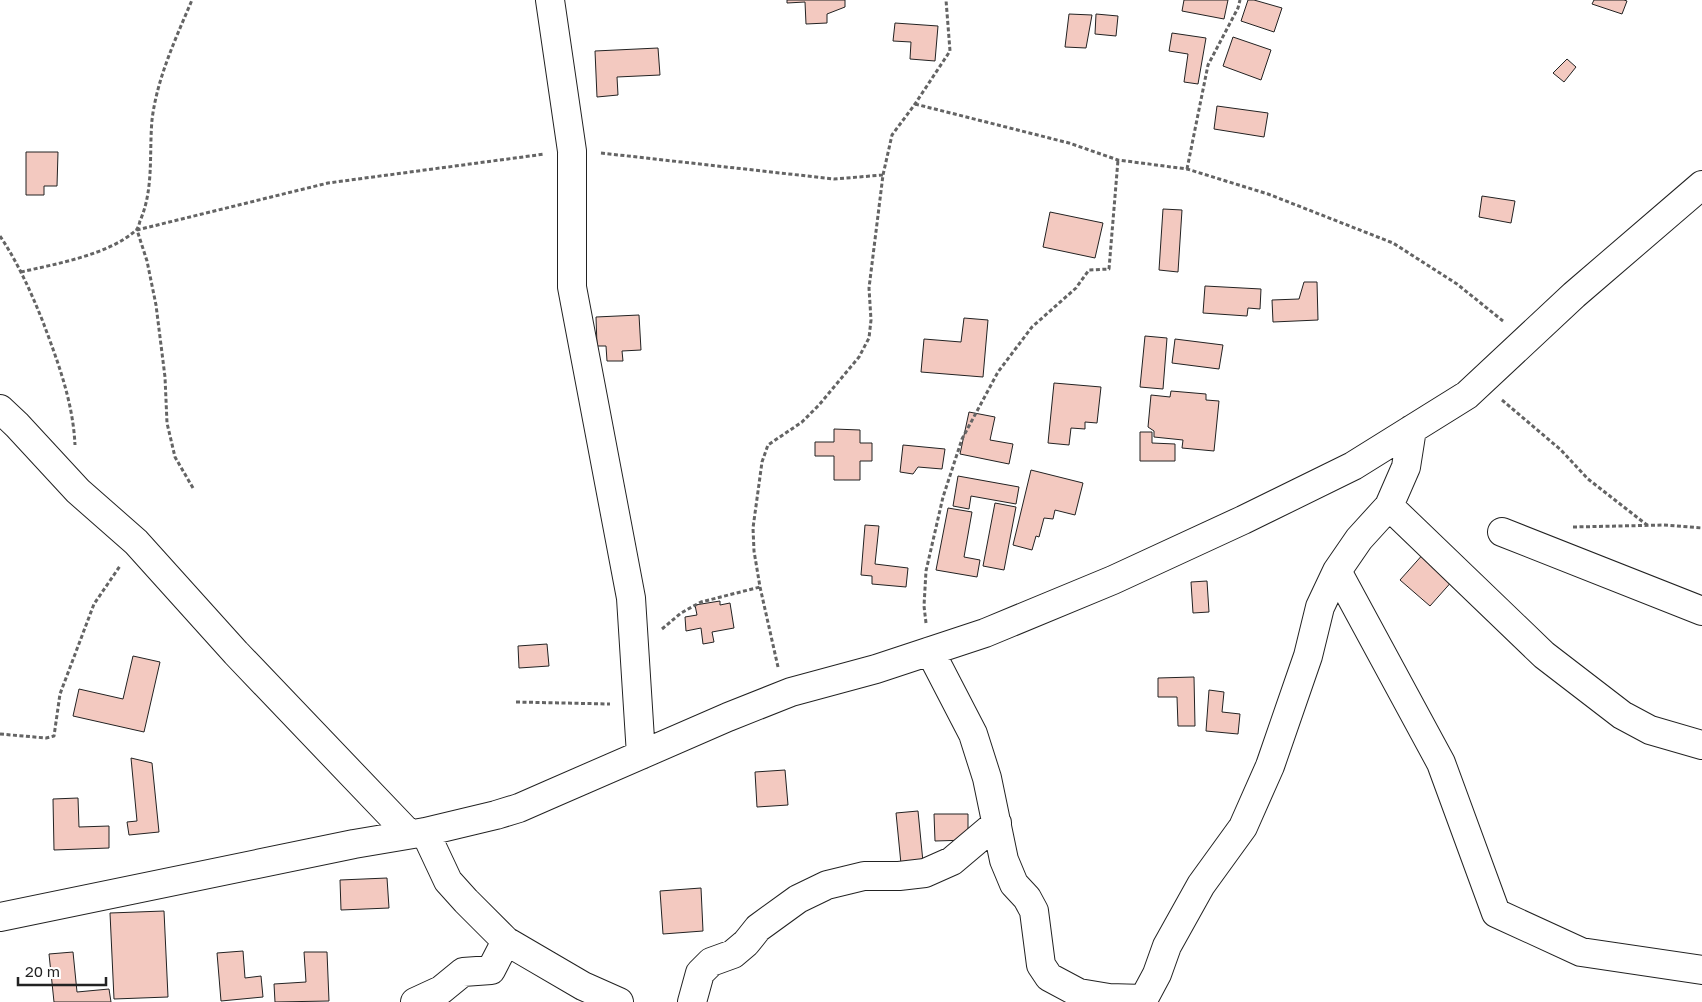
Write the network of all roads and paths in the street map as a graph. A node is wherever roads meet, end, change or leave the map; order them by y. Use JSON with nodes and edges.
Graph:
{"nodes":[{"id":1,"x":192,"y":0,"type":"edge"},
{"id":2,"x":550,"y":0,"type":"edge"},
{"id":3,"x":946,"y":0,"type":"edge"},
{"id":4,"x":1240,"y":0,"type":"edge"},
{"id":5,"x":915,"y":104,"type":"junction"},
{"id":6,"x":572,"y":150,"type":"junction"},
{"id":7,"x":1118,"y":160,"type":"junction"},
{"id":8,"x":1187,"y":169,"type":"junction"},
{"id":9,"x":883,"y":175,"type":"junction"},
{"id":10,"x":1700,"y":190,"type":"edge"},
{"id":11,"x":137,"y":230,"type":"junction"},
{"id":12,"x":0,"y":236,"type":"edge"},
{"id":13,"x":21,"y":272,"type":"junction"},
{"id":14,"x":1526,"y":340,"type":"junction"},
{"id":15,"x":1480,"y":382,"type":"junction"},
{"id":16,"x":0,"y":409,"type":"edge"},
{"id":17,"x":1412,"y":429,"type":"junction"},
{"id":18,"x":193,"y":488,"type":"dead end"},
{"id":19,"x":78,"y":491,"type":"junction"},
{"id":20,"x":1388,"y":506,"type":"junction"},
{"id":21,"x":1647,"y":525,"type":"dead end"},
{"id":22,"x":1502,"y":532,"type":"dead end"},
{"id":23,"x":136,"y":542,"type":"junction"},
{"id":24,"x":1337,"y":570,"type":"junction"},
{"id":25,"x":760,"y":587,"type":"junction"},
{"id":26,"x":1702,"y":611,"type":"edge"},
{"id":27,"x":660,"y":631,"type":"dead end"},
{"id":28,"x":930,"y":651,"type":"junction"},
{"id":29,"x":784,"y":695,"type":"junction"},
{"id":30,"x":638,"y":699,"type":"junction"},
{"id":31,"x":516,"y":702,"type":"dead end"},
{"id":32,"x":0,"y":734,"type":"edge"},
{"id":33,"x":1702,"y":745,"type":"edge"},
{"id":34,"x":642,"y":755,"type":"junction"},
{"id":35,"x":997,"y":823,"type":"junction"},
{"id":36,"x":417,"y":833,"type":"junction"},
{"id":37,"x":0,"y":917,"type":"edge"},
{"id":38,"x":506,"y":941,"type":"junction"},
{"id":39,"x":1702,"y":970,"type":"edge"},
{"id":40,"x":1143,"y":1001,"type":"edge"},
{"id":41,"x":415,"y":1002,"type":"edge"},
{"id":42,"x":619,"y":1002,"type":"edge"},
{"id":43,"x":692,"y":1002,"type":"edge"}],
"edges":[{"from":1,"to":11,"type":"path"},
{"from":2,"to":6,"type":"street"},
{"from":3,"to":5,"type":"path"},
{"from":4,"to":8,"type":"path"},
{"from":5,"to":7,"type":"path"},
{"from":5,"to":9,"type":"path"},
{"from":6,"to":9,"type":"path"},
{"from":6,"to":11,"type":"path"},
{"from":6,"to":30,"type":"street"},
{"from":7,"to":8,"type":"path"},
{"from":7,"to":28,"type":"path"},
{"from":8,"to":14,"type":"path"},
{"from":9,"to":25,"type":"path"},
{"from":10,"to":14,"type":"street"},
{"from":11,"to":13,"type":"path"},
{"from":11,"to":18,"type":"path"},
{"from":12,"to":13,"type":"path"},
{"from":13,"to":19,"type":"path"},
{"from":14,"to":15,"type":"street"},
{"from":15,"to":17,"type":"street"},
{"from":15,"to":21,"type":"path"},
{"from":16,"to":19,"type":"street"},
{"from":17,"to":20,"type":"street"},
{"from":17,"to":28,"type":"street"},
{"from":19,"to":23,"type":"street"},
{"from":20,"to":24,"type":"street"},
{"from":20,"to":33,"type":"street"},
{"from":22,"to":26,"type":"street"},
{"from":23,"to":32,"type":"path"},
{"from":23,"to":36,"type":"street"},
{"from":24,"to":39,"type":"street"},
{"from":24,"to":40,"type":"street"},
{"from":25,"to":27,"type":"path"},
{"from":25,"to":29,"type":"path"},
{"from":28,"to":29,"type":"street"},
{"from":28,"to":35,"type":"street"},
{"from":29,"to":34,"type":"street"},
{"from":30,"to":31,"type":"path"},
{"from":30,"to":34,"type":"street"},
{"from":34,"to":36,"type":"street"},
{"from":35,"to":40,"type":"street"},
{"from":35,"to":43,"type":"street"},
{"from":36,"to":37,"type":"street"},
{"from":36,"to":38,"type":"street"},
{"from":38,"to":41,"type":"street"},
{"from":38,"to":42,"type":"street"}]}
